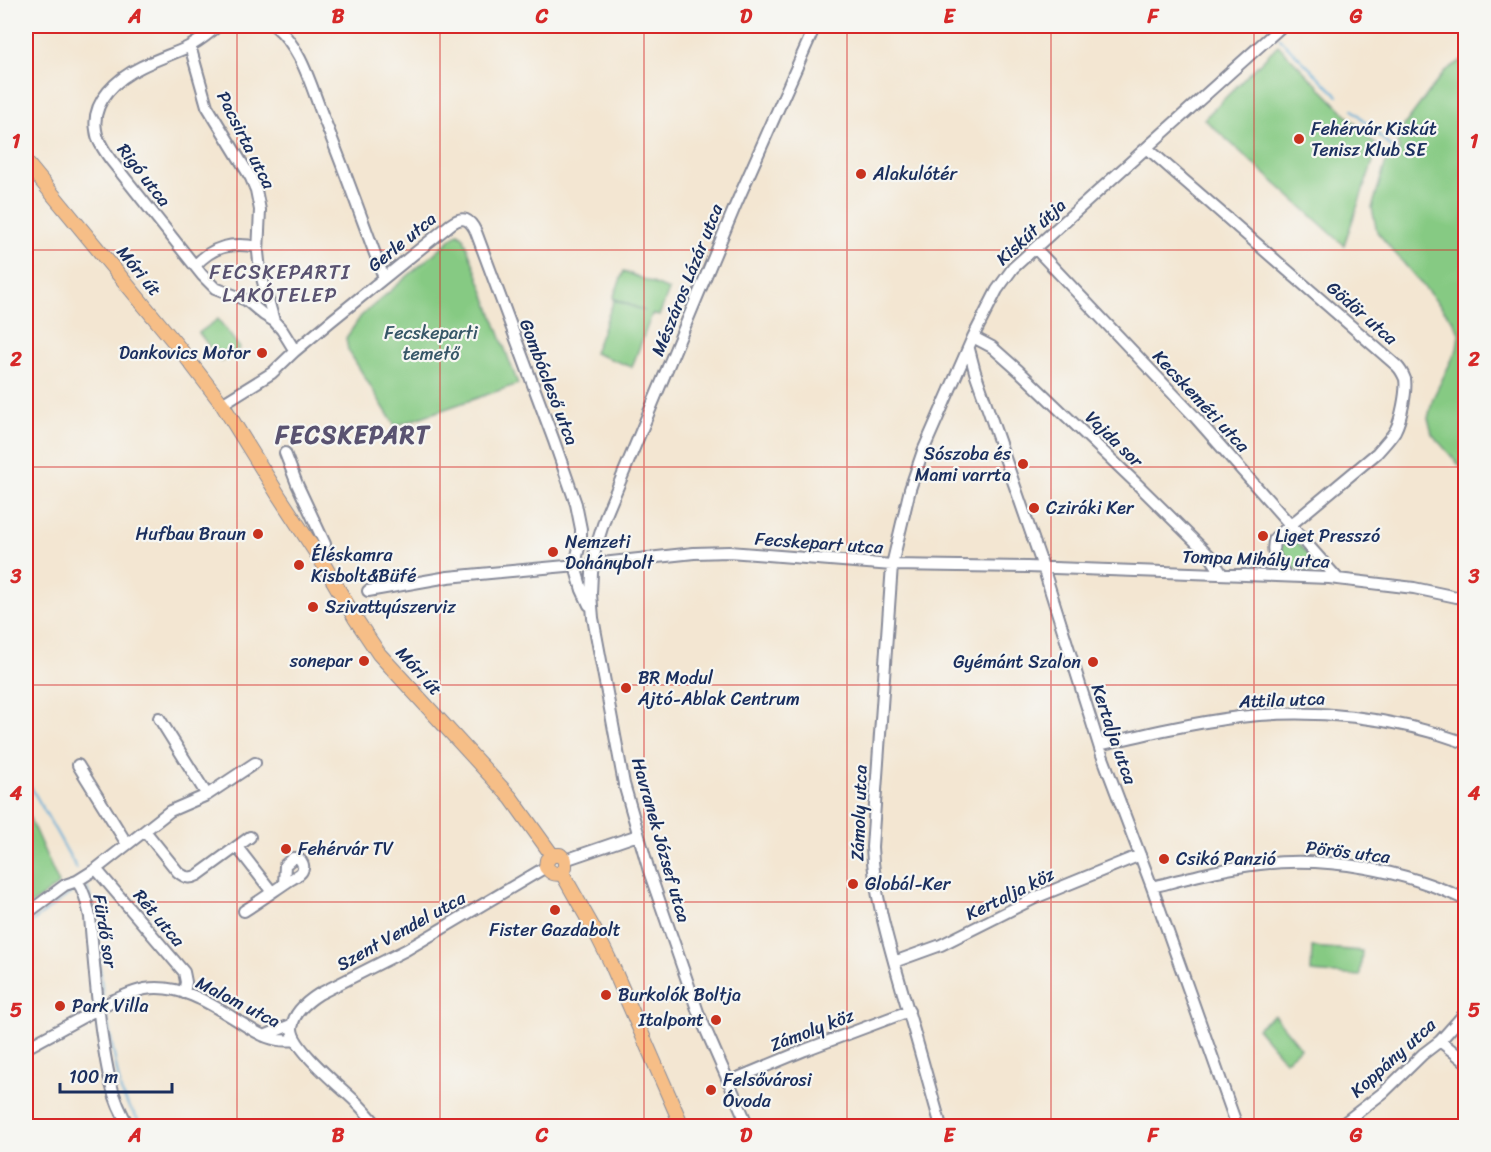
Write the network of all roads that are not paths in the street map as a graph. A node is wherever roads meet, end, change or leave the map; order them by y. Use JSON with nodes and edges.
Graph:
{"nodes":[{"id":1,"x":218,"y":26,"type":"edge"},
{"id":2,"x":275,"y":26,"type":"edge"},
{"id":3,"x":815,"y":26,"type":"edge"},
{"id":4,"x":1282,"y":26,"type":"edge"},
{"id":5,"x":190,"y":46,"type":"junction"},
{"id":6,"x":1147,"y":148,"type":"junction"},
{"id":7,"x":26,"y":162,"type":"edge"},
{"id":8,"x":462,"y":218,"type":"joint"},
{"id":9,"x":258,"y":247,"type":"junction"},
{"id":10,"x":1035,"y":248,"type":"junction"},
{"id":11,"x":195,"y":266,"type":"junction"},
{"id":12,"x":384,"y":278,"type":"junction"},
{"id":13,"x":274,"y":321,"type":"junction"},
{"id":14,"x":974,"y":337,"type":"junction"},
{"id":15,"x":969,"y":349,"type":"junction"},
{"id":16,"x":295,"y":351,"type":"junction"},
{"id":17,"x":222,"y":404,"type":"junction"},
{"id":18,"x":285,"y":453,"type":"dead end"},
{"id":19,"x":297,"y":484,"type":"junction"},
{"id":20,"x":279,"y":496,"type":"junction"},
{"id":21,"x":1291,"y":525,"type":"junction"},
{"id":22,"x":325,"y":544,"type":"dead end"},
{"id":23,"x":578,"y":548,"type":"junction"},
{"id":24,"x":596,"y":550,"type":"junction"},
{"id":25,"x":891,"y":565,"type":"junction"},
{"id":26,"x":1043,"y":567,"type":"junction"},
{"id":27,"x":593,"y":568,"type":"junction"},
{"id":28,"x":577,"y":569,"type":"junction"},
{"id":29,"x":1222,"y":574,"type":"junction"},
{"id":30,"x":1285,"y":576,"type":"junction"},
{"id":31,"x":1338,"y":579,"type":"junction"},
{"id":32,"x":368,"y":591,"type":"dead end"},
{"id":33,"x":1466,"y":599,"type":"edge"},
{"id":34,"x":592,"y":610,"type":"junction"},
{"id":35,"x":159,"y":718,"type":"dead end"},
{"id":36,"x":1466,"y":743,"type":"edge"},
{"id":37,"x":1099,"y":745,"type":"junction"},
{"id":38,"x":255,"y":763,"type":"dead end"},
{"id":39,"x":78,"y":765,"type":"dead end"},
{"id":40,"x":207,"y":795,"type":"junction"},
{"id":41,"x":144,"y":831,"type":"junction"},
{"id":42,"x":639,"y":835,"type":"junction"},
{"id":43,"x":250,"y":837,"type":"dead end"},
{"id":44,"x":127,"y":844,"type":"junction"},
{"id":45,"x":237,"y":847,"type":"junction"},
{"id":46,"x":1140,"y":855,"type":"junction"},
{"id":47,"x":556,"y":864,"type":"junction"},
{"id":48,"x":96,"y":869,"type":"junction"},
{"id":49,"x":77,"y":881,"type":"junction"},
{"id":50,"x":284,"y":884,"type":"dead end"},
{"id":51,"x":1152,"y":886,"type":"junction"},
{"id":52,"x":272,"y":892,"type":"junction"},
{"id":53,"x":1466,"y":900,"type":"edge"},
{"id":54,"x":244,"y":911,"type":"dead end"},
{"id":55,"x":26,"y":914,"type":"edge"},
{"id":56,"x":894,"y":962,"type":"junction"},
{"id":57,"x":184,"y":993,"type":"junction"},
{"id":58,"x":99,"y":1009,"type":"junction"},
{"id":59,"x":909,"y":1011,"type":"junction"},
{"id":60,"x":1466,"y":1012,"type":"edge"},
{"id":61,"x":293,"y":1024,"type":"junction"},
{"id":62,"x":264,"y":1036,"type":"junction"},
{"id":63,"x":295,"y":1040,"type":"junction"},
{"id":64,"x":1440,"y":1041,"type":"junction"},
{"id":65,"x":26,"y":1048,"type":"edge"},
{"id":66,"x":1466,"y":1062,"type":"edge"},
{"id":67,"x":728,"y":1082,"type":"junction"},
{"id":68,"x":129,"y":1126,"type":"edge"},
{"id":69,"x":378,"y":1126,"type":"edge"},
{"id":70,"x":682,"y":1126,"type":"edge"},
{"id":71,"x":748,"y":1126,"type":"edge"},
{"id":72,"x":941,"y":1126,"type":"edge"},
{"id":73,"x":1237,"y":1126,"type":"edge"},
{"id":74,"x":1340,"y":1126,"type":"edge"}],
"edges":[{"from":1,"to":5,"type":"street","name":"Rigó utca"},
{"from":2,"to":12,"type":"street"},
{"from":3,"to":24,"type":"street","name":"Mészáros Lázár utca"},
{"from":4,"to":6,"type":"street","name":"Kiskút útja"},
{"from":5,"to":9,"type":"street","name":"Pacsirta utca"},
{"from":5,"to":11,"type":"street","name":"Rigó utca"},
{"from":6,"to":10,"type":"street","name":"Kiskút útja"},
{"from":6,"to":21,"type":"street","name":"Gödör utca"},
{"from":7,"to":17,"type":"main road","name":"Móri út"},
{"from":8,"to":12,"type":"street","name":"Gerle utca"},
{"from":8,"to":23,"type":"street","name":"Gombócleső utca"},
{"from":9,"to":11,"type":"street"},
{"from":9,"to":13,"type":"street","name":"Pacsirta utca"},
{"from":10,"to":14,"type":"street","name":"Kiskút útja"},
{"from":10,"to":21,"type":"street","name":"Kecskeméti utca"},
{"from":11,"to":13,"type":"street","name":"Rigó utca"},
{"from":12,"to":16,"type":"street","name":"Gerle utca"},
{"from":13,"to":16,"type":"street","name":"Rigó utca"},
{"from":14,"to":15,"type":"street","name":"Kiskút útja"},
{"from":14,"to":29,"type":"street","name":"Vajda sor"},
{"from":15,"to":25,"type":"street","name":"Kiskút útja"},
{"from":15,"to":26,"type":"street","name":"Kertalja utca"},
{"from":16,"to":17,"type":"street","name":"Gerle utca"},
{"from":17,"to":20,"type":"main road","name":"Móri út"},
{"from":18,"to":19,"type":"street"},
{"from":19,"to":20,"type":"street"},
{"from":19,"to":22,"type":"street"},
{"from":20,"to":47,"type":"main road","name":"Móri út"},
{"from":21,"to":30,"type":"street"},
{"from":21,"to":31,"type":"street","name":"Kecskeméti utca"},
{"from":23,"to":24,"type":"street"},
{"from":23,"to":28,"type":"street","name":"Gombócleső utca"},
{"from":24,"to":27,"type":"street","name":"Havranek József utca"},
{"from":25,"to":26,"type":"street","name":"Fecskepart utca"},
{"from":25,"to":27,"type":"street","name":"Fecskepart utca"},
{"from":25,"to":56,"type":"street","name":"Zámoly utca"},
{"from":26,"to":29,"type":"street","name":"Tompa Mihály utca"},
{"from":26,"to":37,"type":"street","name":"Kertalja utca"},
{"from":27,"to":28,"type":"street","name":"Fecskepart utca"},
{"from":27,"to":34,"type":"street","name":"Havranek József utca"},
{"from":28,"to":32,"type":"street"},
{"from":28,"to":34,"type":"street"},
{"from":29,"to":30,"type":"street","name":"Tompa Mihály utca"},
{"from":30,"to":31,"type":"street","name":"Tompa Mihály utca"},
{"from":31,"to":33,"type":"street","name":"Tompa Mihály utca"},
{"from":34,"to":42,"type":"street","name":"Havranek József utca"},
{"from":35,"to":40,"type":"street"},
{"from":36,"to":37,"type":"street","name":"Attila utca"},
{"from":37,"to":46,"type":"street","name":"Kertalja utca"},
{"from":38,"to":40,"type":"street"},
{"from":39,"to":44,"type":"street"},
{"from":40,"to":41,"type":"street"},
{"from":41,"to":44,"type":"street"},
{"from":41,"to":45,"type":"street"},
{"from":42,"to":47,"type":"street","name":"Szent Vendel utca"},
{"from":42,"to":67,"type":"street","name":"Havranek József utca"},
{"from":43,"to":45,"type":"street"},
{"from":44,"to":48,"type":"street"},
{"from":45,"to":52,"type":"street"},
{"from":46,"to":51,"type":"street","name":"Kertalja utca"},
{"from":46,"to":56,"type":"street","name":"Kertalja köz"},
{"from":47,"to":61,"type":"street","name":"Szent Vendel utca"},
{"from":47,"to":70,"type":"main road","name":"Móri út"},
{"from":48,"to":49,"type":"street"},
{"from":48,"to":57,"type":"street","name":"Rét utca"},
{"from":49,"to":55,"type":"street"},
{"from":49,"to":58,"type":"street","name":"Fürdő sor"},
{"from":50,"to":52,"type":"street"},
{"from":51,"to":53,"type":"street","name":"Pörös utca"},
{"from":51,"to":73,"type":"street","name":"Kertalja utca"},
{"from":52,"to":54,"type":"street"},
{"from":56,"to":59,"type":"street","name":"Zámoly utca"},
{"from":57,"to":58,"type":"street","name":"Malom utca"},
{"from":57,"to":62,"type":"street","name":"Malom utca"},
{"from":58,"to":65,"type":"street","name":"Malom utca"},
{"from":58,"to":68,"type":"street","name":"Fürdő sor"},
{"from":59,"to":67,"type":"street","name":"Zámoly köz"},
{"from":59,"to":72,"type":"street","name":"Zámoly utca"},
{"from":60,"to":64,"type":"street","name":"Koppány utca"},
{"from":61,"to":62,"type":"street"},
{"from":61,"to":63,"type":"street"},
{"from":62,"to":63,"type":"street","name":"Malom utca"},
{"from":63,"to":69,"type":"street"},
{"from":64,"to":66,"type":"street"},
{"from":64,"to":74,"type":"street","name":"Koppány utca"},
{"from":67,"to":71,"type":"street","name":"Havranek József utca"}]}
